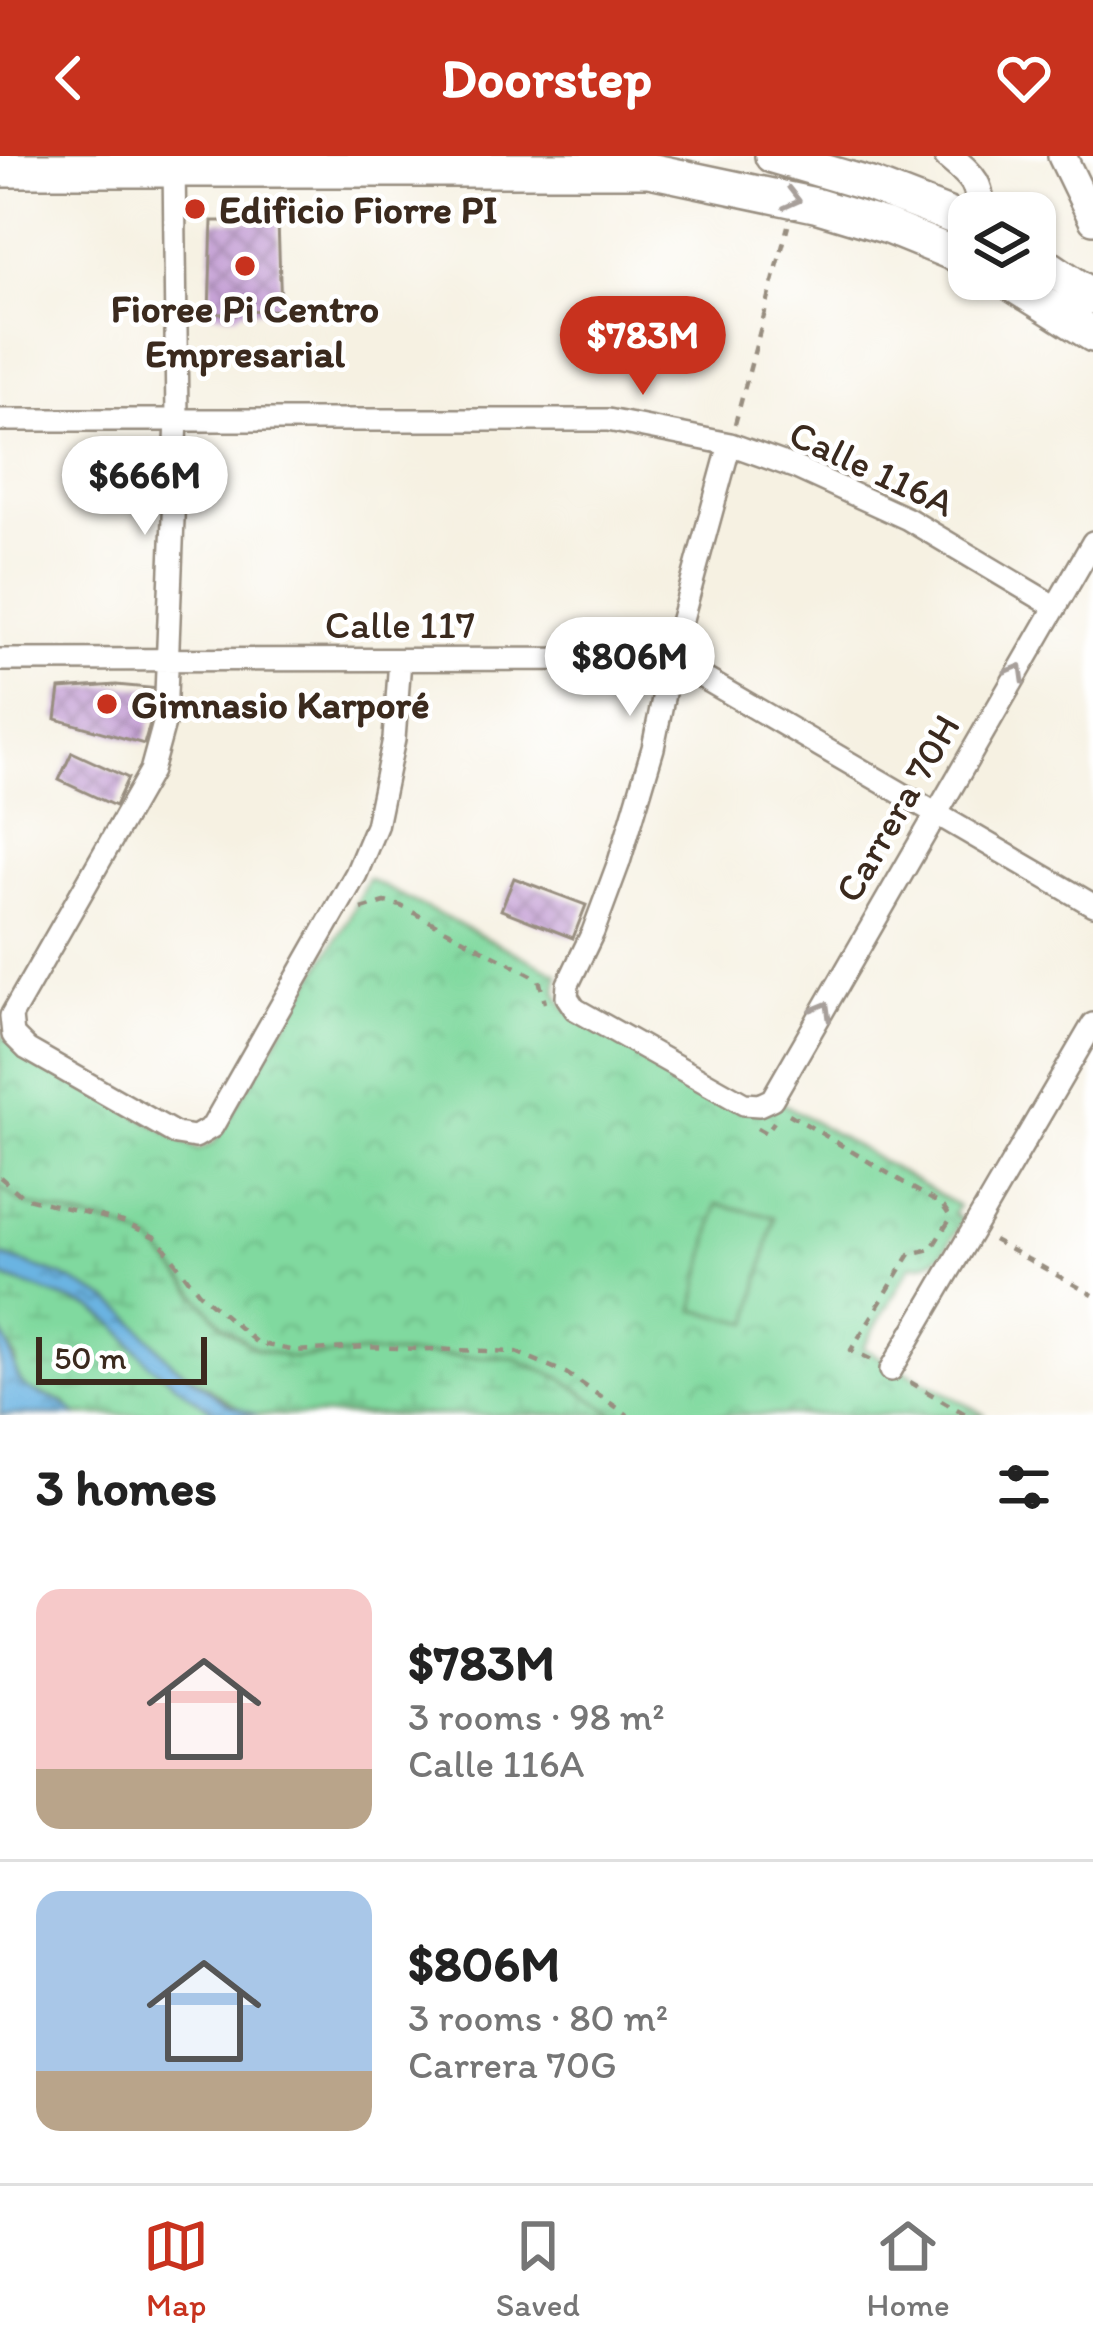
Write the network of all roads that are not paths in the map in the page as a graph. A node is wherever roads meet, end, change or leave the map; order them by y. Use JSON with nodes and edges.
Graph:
{"nodes":[{"id":1,"x":772,"y":156,"type":"edge"},
{"id":2,"x":948,"y":156,"type":"edge"},
{"id":3,"x":1062,"y":156,"type":"edge"},
{"id":4,"x":174,"y":162,"type":"edge"},
{"id":5,"x":0,"y":170,"type":"edge"},
{"id":6,"x":980,"y":192,"type":"edge"},
{"id":7,"x":1093,"y":220,"type":"edge"},
{"id":8,"x":948,"y":231,"type":"edge"},
{"id":9,"x":948,"y":239,"type":"edge"},
{"id":10,"x":1056,"y":272,"type":"edge"},
{"id":11,"x":1093,"y":297,"type":"edge"},
{"id":12,"x":1038,"y":300,"type":"edge"},
{"id":13,"x":1093,"y":334,"type":"edge"},
{"id":14,"x":177,"y":418,"type":"junction"},
{"id":15,"x":0,"y":420,"type":"edge"},
{"id":16,"x":730,"y":444,"type":"junction"},
{"id":17,"x":1093,"y":542,"type":"edge"},
{"id":18,"x":1054,"y":606,"type":"junction"},
{"id":19,"x":671,"y":659,"type":"junction"},
{"id":20,"x":0,"y":660,"type":"edge"},
{"id":21,"x":170,"y":660,"type":"junction"},
{"id":22,"x":400,"y":660,"type":"junction"},
{"id":23,"x":935,"y":815,"type":"junction"},
{"id":24,"x":1093,"y":905,"type":"edge"},
{"id":25,"x":1093,"y":1024,"type":"edge"},
{"id":26,"x":891,"y":1370,"type":"road end"}],
"edges":[{"from":1,"to":8,"type":"main road"},
{"from":2,"to":6,"type":"street"},
{"from":3,"to":7,"type":"street"},
{"from":4,"to":5,"type":"main road"},
{"from":4,"to":9,"type":"main road","one_way":true},
{"from":4,"to":14,"type":"street"},
{"from":10,"to":11,"type":"main road"},
{"from":12,"to":13,"type":"main road"},
{"from":14,"to":15,"type":"street","name":"Calle 116A"},
{"from":14,"to":16,"type":"street","name":"Calle 116A"},
{"from":14,"to":21,"type":"street"},
{"from":16,"to":18,"type":"street","name":"Calle 116A"},
{"from":16,"to":19,"type":"street"},
{"from":17,"to":18,"type":"street","name":"Carrera 70H"},
{"from":23,"to":18,"type":"street","name":"Carrera 70H","one_way":true},
{"from":19,"to":22,"type":"street","name":"Calle 117"},
{"from":19,"to":23,"type":"street"},
{"from":19,"to":23,"type":"street","name":"Carrera 70H","one_way":true},
{"from":20,"to":21,"type":"street","name":"Calle 117"},
{"from":21,"to":22,"type":"street","name":"Calle 117"},
{"from":21,"to":22,"type":"street"},
{"from":23,"to":24,"type":"street"},
{"from":25,"to":26,"type":"street"}]}
